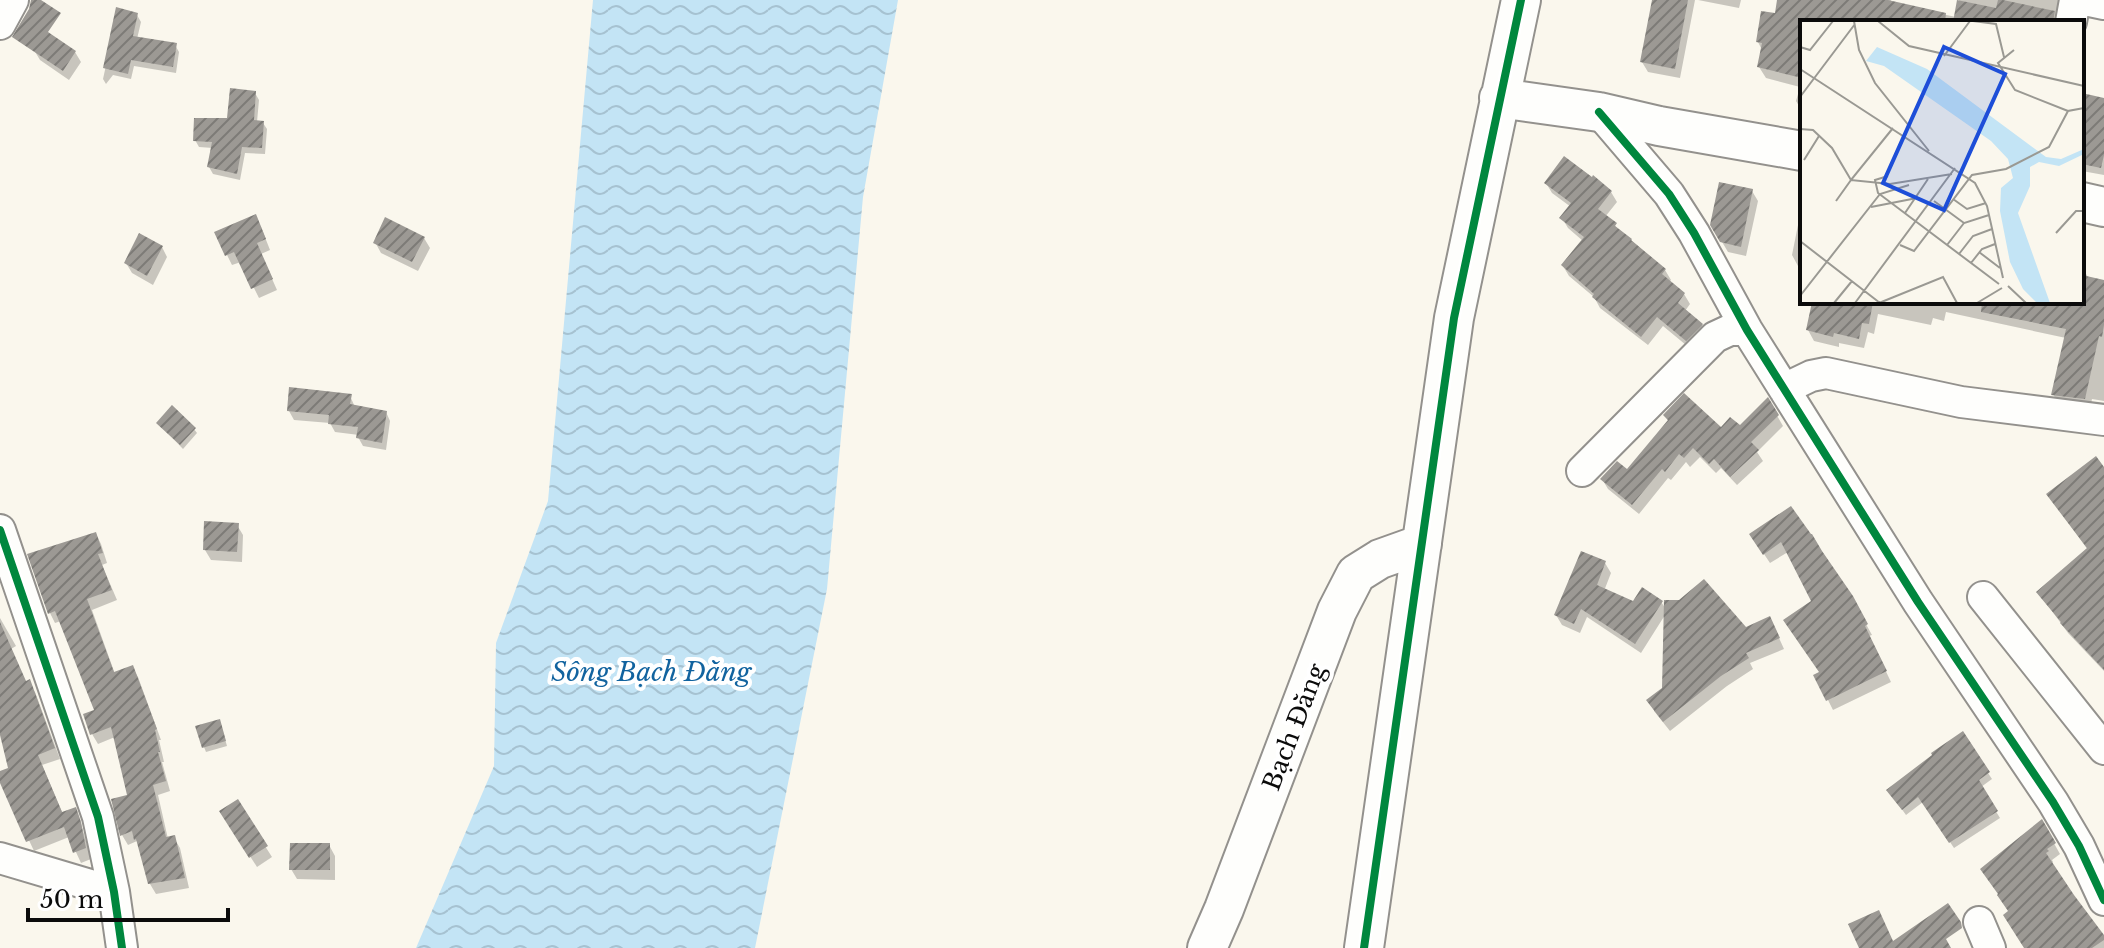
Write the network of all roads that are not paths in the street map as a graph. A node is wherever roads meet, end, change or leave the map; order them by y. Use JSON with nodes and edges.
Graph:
{"nodes":[{"id":1,"x":13,"y":0,"type":"edge"},
{"id":2,"x":1521,"y":0,"type":"edge"},
{"id":3,"x":2075,"y":0,"type":"edge"},
{"id":4,"x":2085,"y":0,"type":"edge"},
{"id":5,"x":2104,"y":4,"type":"edge"},
{"id":6,"x":2071,"y":20,"type":"edge"},
{"id":7,"x":0,"y":24,"type":"edge"},
{"id":8,"x":1499,"y":98,"type":"junction"},
{"id":9,"x":1599,"y":112,"type":"junction"},
{"id":10,"x":1800,"y":151,"type":"edge"},
{"id":11,"x":2084,"y":202,"type":"edge"},
{"id":12,"x":2104,"y":207,"type":"edge"},
{"id":13,"x":1747,"y":330,"type":"junction"},
{"id":14,"x":1784,"y":389,"type":"junction"},
{"id":15,"x":2103,"y":421,"type":"edge"},
{"id":16,"x":1582,"y":471,"type":"dead end"},
{"id":17,"x":0,"y":530,"type":"edge"},
{"id":18,"x":1422,"y":544,"type":"junction"},
{"id":19,"x":1983,"y":597,"type":"dead end"},
{"id":20,"x":2104,"y":749,"type":"edge"},
{"id":21,"x":0,"y":858,"type":"edge"},
{"id":22,"x":114,"y":892,"type":"junction"},
{"id":23,"x":2104,"y":900,"type":"edge"},
{"id":24,"x":122,"y":948,"type":"edge"},
{"id":25,"x":1207,"y":948,"type":"edge"},
{"id":26,"x":1364,"y":948,"type":"edge"}],
"edges":[{"from":1,"to":7,"type":"street"},
{"from":2,"to":8,"type":"street"},
{"from":3,"to":6,"type":"street"},
{"from":4,"to":5,"type":"street"},
{"from":8,"to":9,"type":"street"},
{"from":8,"to":18,"type":"street"},
{"from":9,"to":10,"type":"street"},
{"from":9,"to":13,"type":"street"},
{"from":11,"to":12,"type":"street"},
{"from":13,"to":14,"type":"street"},
{"from":13,"to":16,"type":"street"},
{"from":14,"to":15,"type":"street"},
{"from":14,"to":23,"type":"street"},
{"from":17,"to":22,"type":"street"},
{"from":18,"to":25,"type":"street","name":"Bạch Đằng"},
{"from":18,"to":26,"type":"street"},
{"from":19,"to":20,"type":"street"},
{"from":21,"to":22,"type":"street"},
{"from":22,"to":24,"type":"street"}]}
